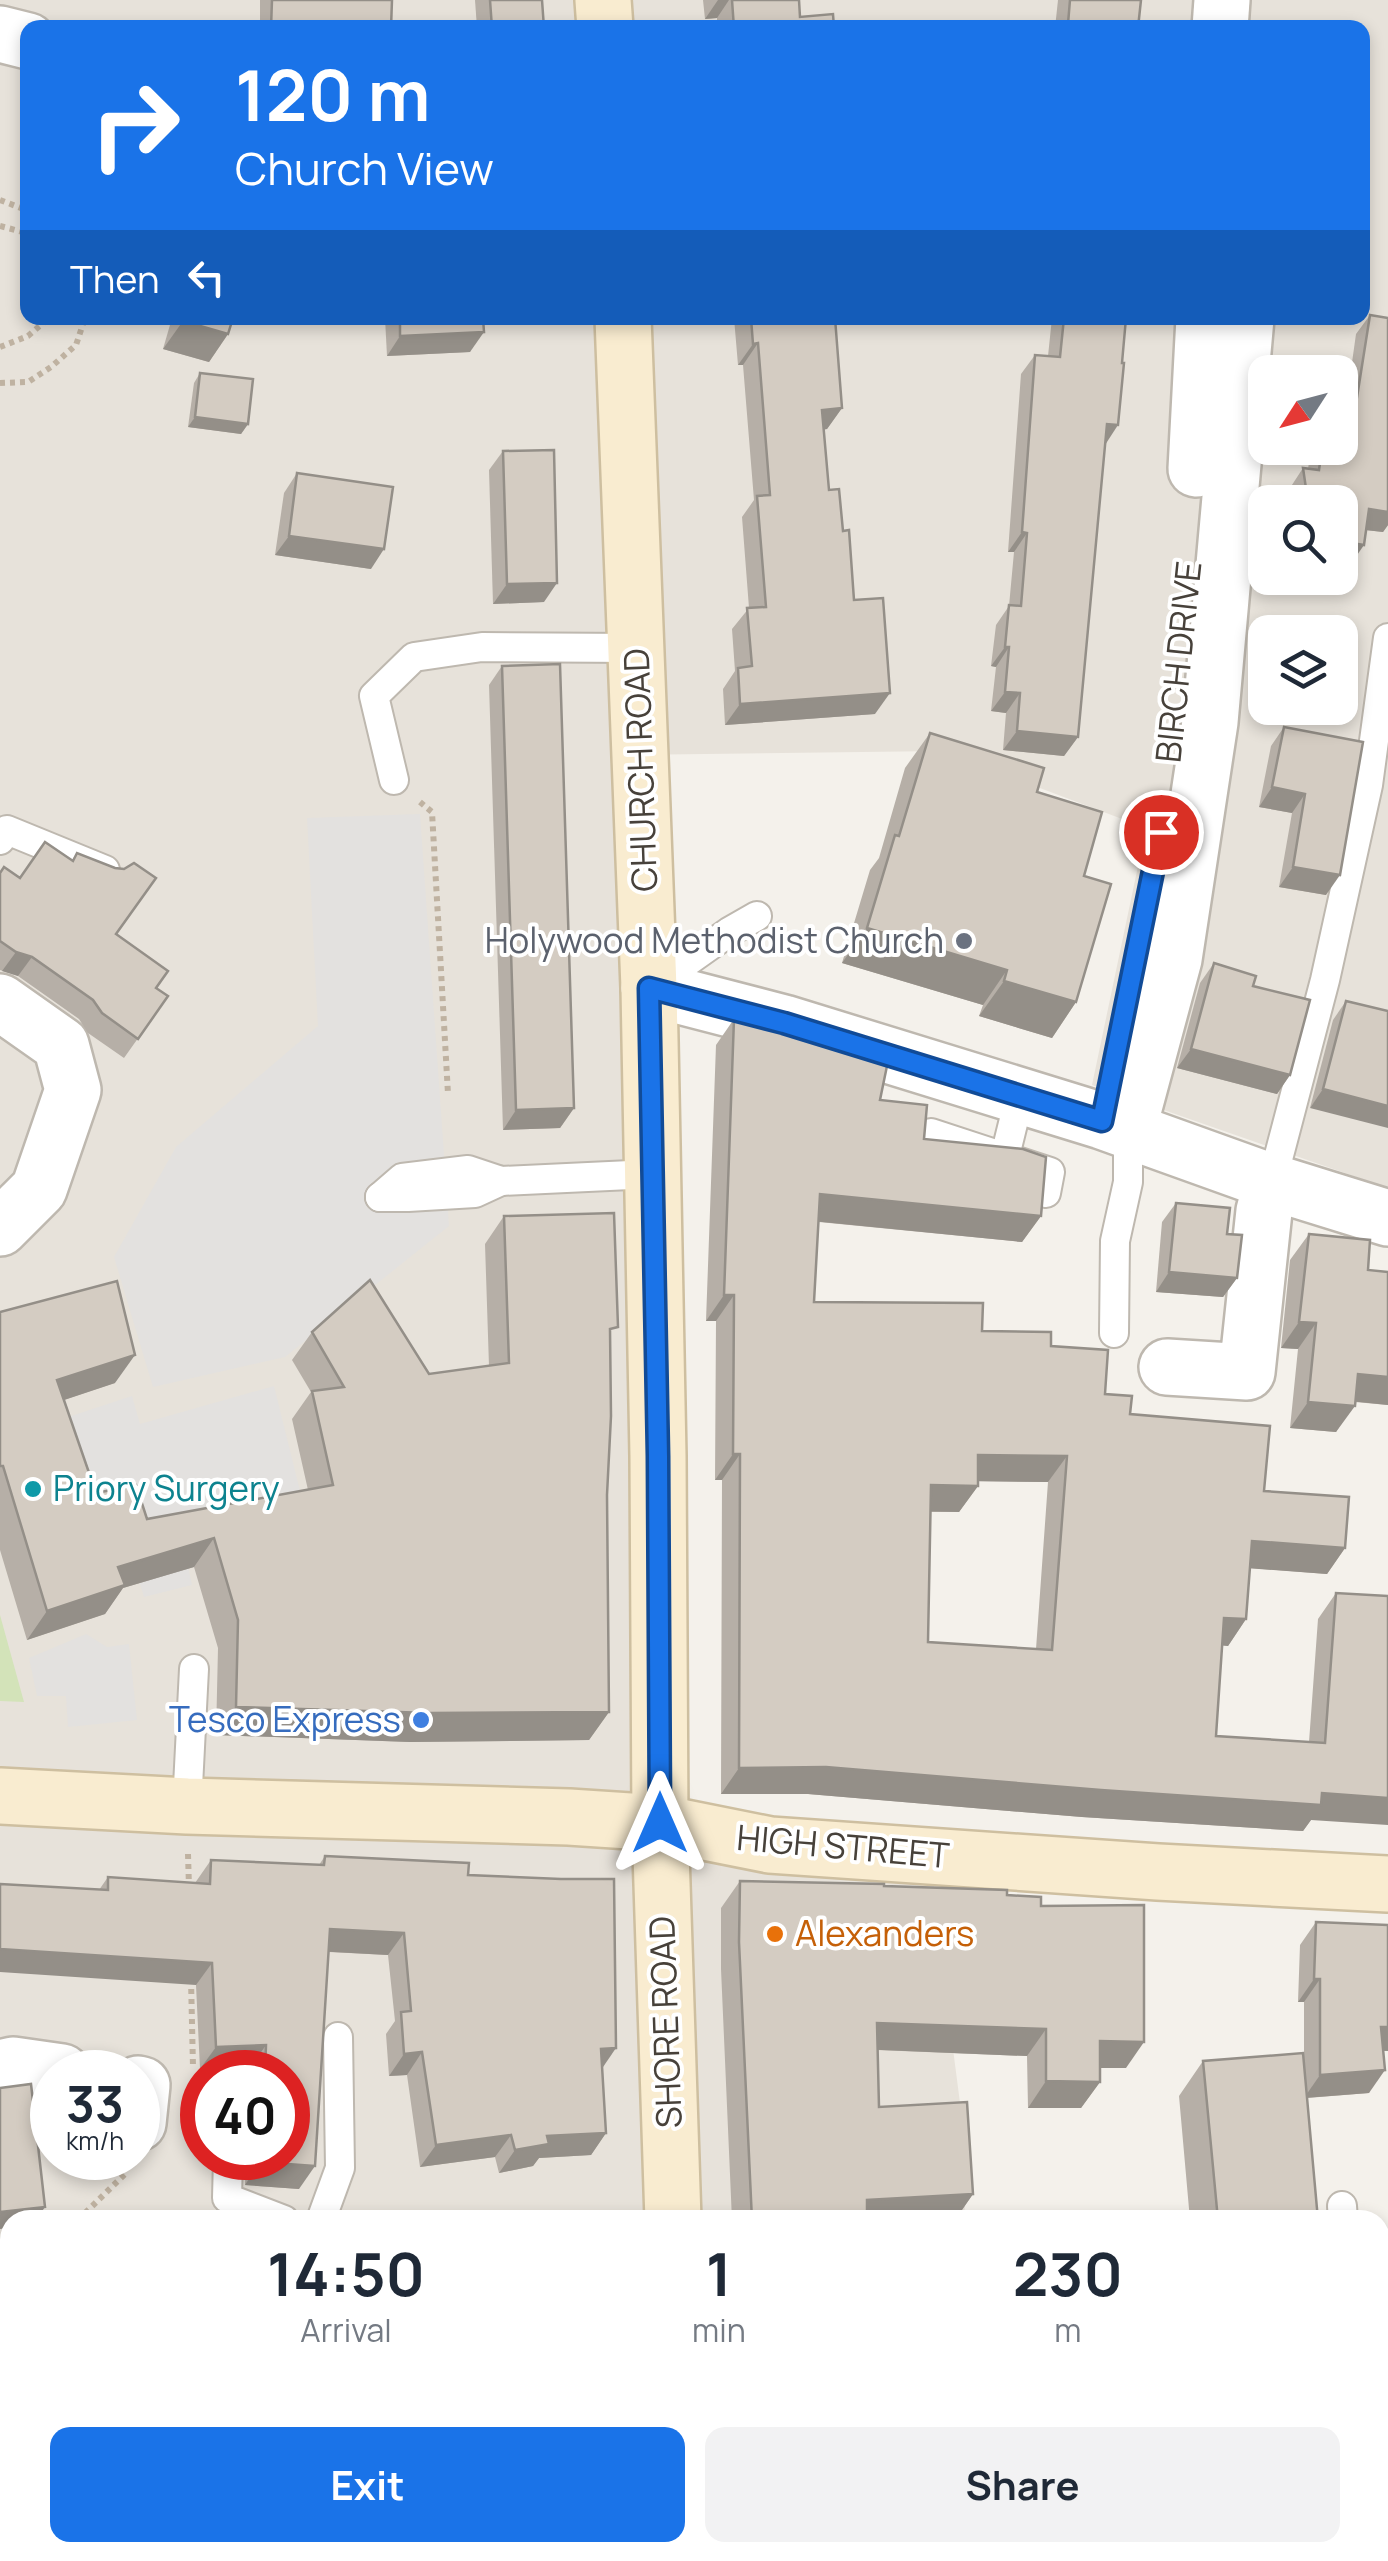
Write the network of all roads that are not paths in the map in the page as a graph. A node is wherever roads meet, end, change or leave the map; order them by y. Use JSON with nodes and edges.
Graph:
{"nodes":[{"id":1,"x":623,"y":325,"type":"edge"},
{"id":2,"x":1204,"y":325,"type":"edge"},
{"id":3,"x":1245,"y":325,"type":"edge"},
{"id":4,"x":1388,"y":638,"type":"edge"},
{"id":5,"x":637,"y":648,"type":"junction"},
{"id":6,"x":394,"y":780,"type":"road end"},
{"id":7,"x":0,"y":840,"type":"edge"},
{"id":8,"x":108,"y":871,"type":"edge"},
{"id":9,"x":757,"y":916,"type":"dead end"},
{"id":10,"x":649,"y":988,"type":"junction"},
{"id":11,"x":0,"y":1002,"type":"edge"},
{"id":12,"x":1020,"y":1095,"type":"junction"},
{"id":13,"x":1115,"y":1125,"type":"junction"},
{"id":14,"x":931,"y":1133,"type":"edge"},
{"id":15,"x":1006,"y":1156,"type":"junction"},
{"id":16,"x":652,"y":1174,"type":"junction"},
{"id":17,"x":501,"y":1181,"type":"dead end"},
{"id":18,"x":1272,"y":1182,"type":"junction"},
{"id":19,"x":1046,"y":1193,"type":"edge"},
{"id":20,"x":1388,"y":1218,"type":"edge"},
{"id":21,"x":0,"y":1228,"type":"edge"},
{"id":22,"x":1114,"y":1333,"type":"dead end"},
{"id":23,"x":1167,"y":1367,"type":"dead end"},
{"id":24,"x":194,"y":1668,"type":"dead end"},
{"id":25,"x":0,"y":1796,"type":"edge"},
{"id":26,"x":187,"y":1806,"type":"junction"},
{"id":27,"x":660,"y":1823,"type":"junction"},
{"id":28,"x":1388,"y":1884,"type":"edge"},
{"id":29,"x":338,"y":2037,"type":"dead end"},
{"id":30,"x":30,"y":2067,"type":"edge"},
{"id":31,"x":0,"y":2068,"type":"edge"},
{"id":32,"x":227,"y":2180,"type":"edge"},
{"id":33,"x":258,"y":2210,"type":"edge"},
{"id":34,"x":325,"y":2210,"type":"edge"},
{"id":35,"x":673,"y":2210,"type":"edge"}],
"edges":[{"from":1,"to":5,"type":"street","name":"CHURCH ROAD"},
{"from":2,"to":13,"type":"street","name":"BIRCH DRIVE"},
{"from":3,"to":13,"type":"street"},
{"from":4,"to":18,"type":"lane"},
{"from":5,"to":6,"type":"lane"},
{"from":5,"to":10,"type":"street","name":"CHURCH ROAD"},
{"from":7,"to":8,"type":"lane"},
{"from":9,"to":10,"type":"lane"},
{"from":10,"to":12,"type":"street"},
{"from":10,"to":16,"type":"street","name":"CHURCH ROAD"},
{"from":11,"to":21,"type":"street"},
{"from":12,"to":13,"type":"street"},
{"from":12,"to":15,"type":"lane"},
{"from":13,"to":18,"type":"street"},
{"from":13,"to":22,"type":"lane"},
{"from":14,"to":15,"type":"lane"},
{"from":15,"to":19,"type":"lane"},
{"from":16,"to":17,"type":"lane"},
{"from":16,"to":27,"type":"street","name":"CHURCH ROAD"},
{"from":18,"to":20,"type":"street"},
{"from":18,"to":23,"type":"street"},
{"from":24,"to":26,"type":"lane"},
{"from":25,"to":26,"type":"street","name":"HIGH STREET"},
{"from":26,"to":27,"type":"street","name":"HIGH STREET"},
{"from":27,"to":28,"type":"street","name":"HIGH STREET"},
{"from":27,"to":35,"type":"street","name":"SHORE ROAD"},
{"from":29,"to":34,"type":"lane"},
{"from":30,"to":31,"type":"street"},
{"from":32,"to":33,"type":"lane"}]}
